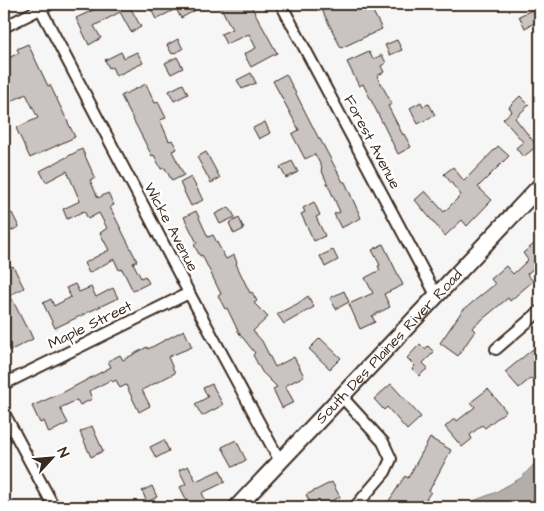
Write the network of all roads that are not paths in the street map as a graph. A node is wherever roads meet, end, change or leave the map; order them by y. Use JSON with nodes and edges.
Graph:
{"nodes":[{"id":1,"x":50,"y":4,"type":"edge"},
{"id":2,"x":281,"y":4,"type":"edge"},
{"id":3,"x":39,"y":6,"type":"edge"},
{"id":4,"x":4,"y":27,"type":"edge"},
{"id":5,"x":540,"y":186,"type":"edge"},
{"id":6,"x":189,"y":293,"type":"junction"},
{"id":7,"x":436,"y":295,"type":"junction"},
{"id":8,"x":540,"y":311,"type":"edge"},
{"id":9,"x":496,"y":349,"type":"dead end"},
{"id":10,"x":4,"y":384,"type":"edge"},
{"id":11,"x":342,"y":397,"type":"junction"},
{"id":12,"x":4,"y":413,"type":"edge"},
{"id":13,"x":281,"y":463,"type":"junction"},
{"id":14,"x":54,"y":507,"type":"edge"},
{"id":15,"x":237,"y":507,"type":"edge"},
{"id":16,"x":355,"y":507,"type":"edge"}],
"edges":[{"from":1,"to":3,"type":"street"},
{"from":2,"to":7,"type":"street","name":"Forest Avenue"},
{"from":3,"to":4,"type":"street"},
{"from":3,"to":6,"type":"street","name":"Wicke Avenue"},
{"from":5,"to":7,"type":"main road","name":"South Des Plaines River Road"},
{"from":6,"to":10,"type":"street","name":"Maple Street"},
{"from":6,"to":13,"type":"street","name":"Wicke Avenue"},
{"from":7,"to":11,"type":"main road","name":"South Des Plaines River Road"},
{"from":8,"to":9,"type":"street"},
{"from":11,"to":13,"type":"main road","name":"South Des Plaines River Road"},
{"from":11,"to":16,"type":"street"},
{"from":12,"to":14,"type":"street"},
{"from":13,"to":15,"type":"main road","name":"South Des Plaines River Road"}]}
